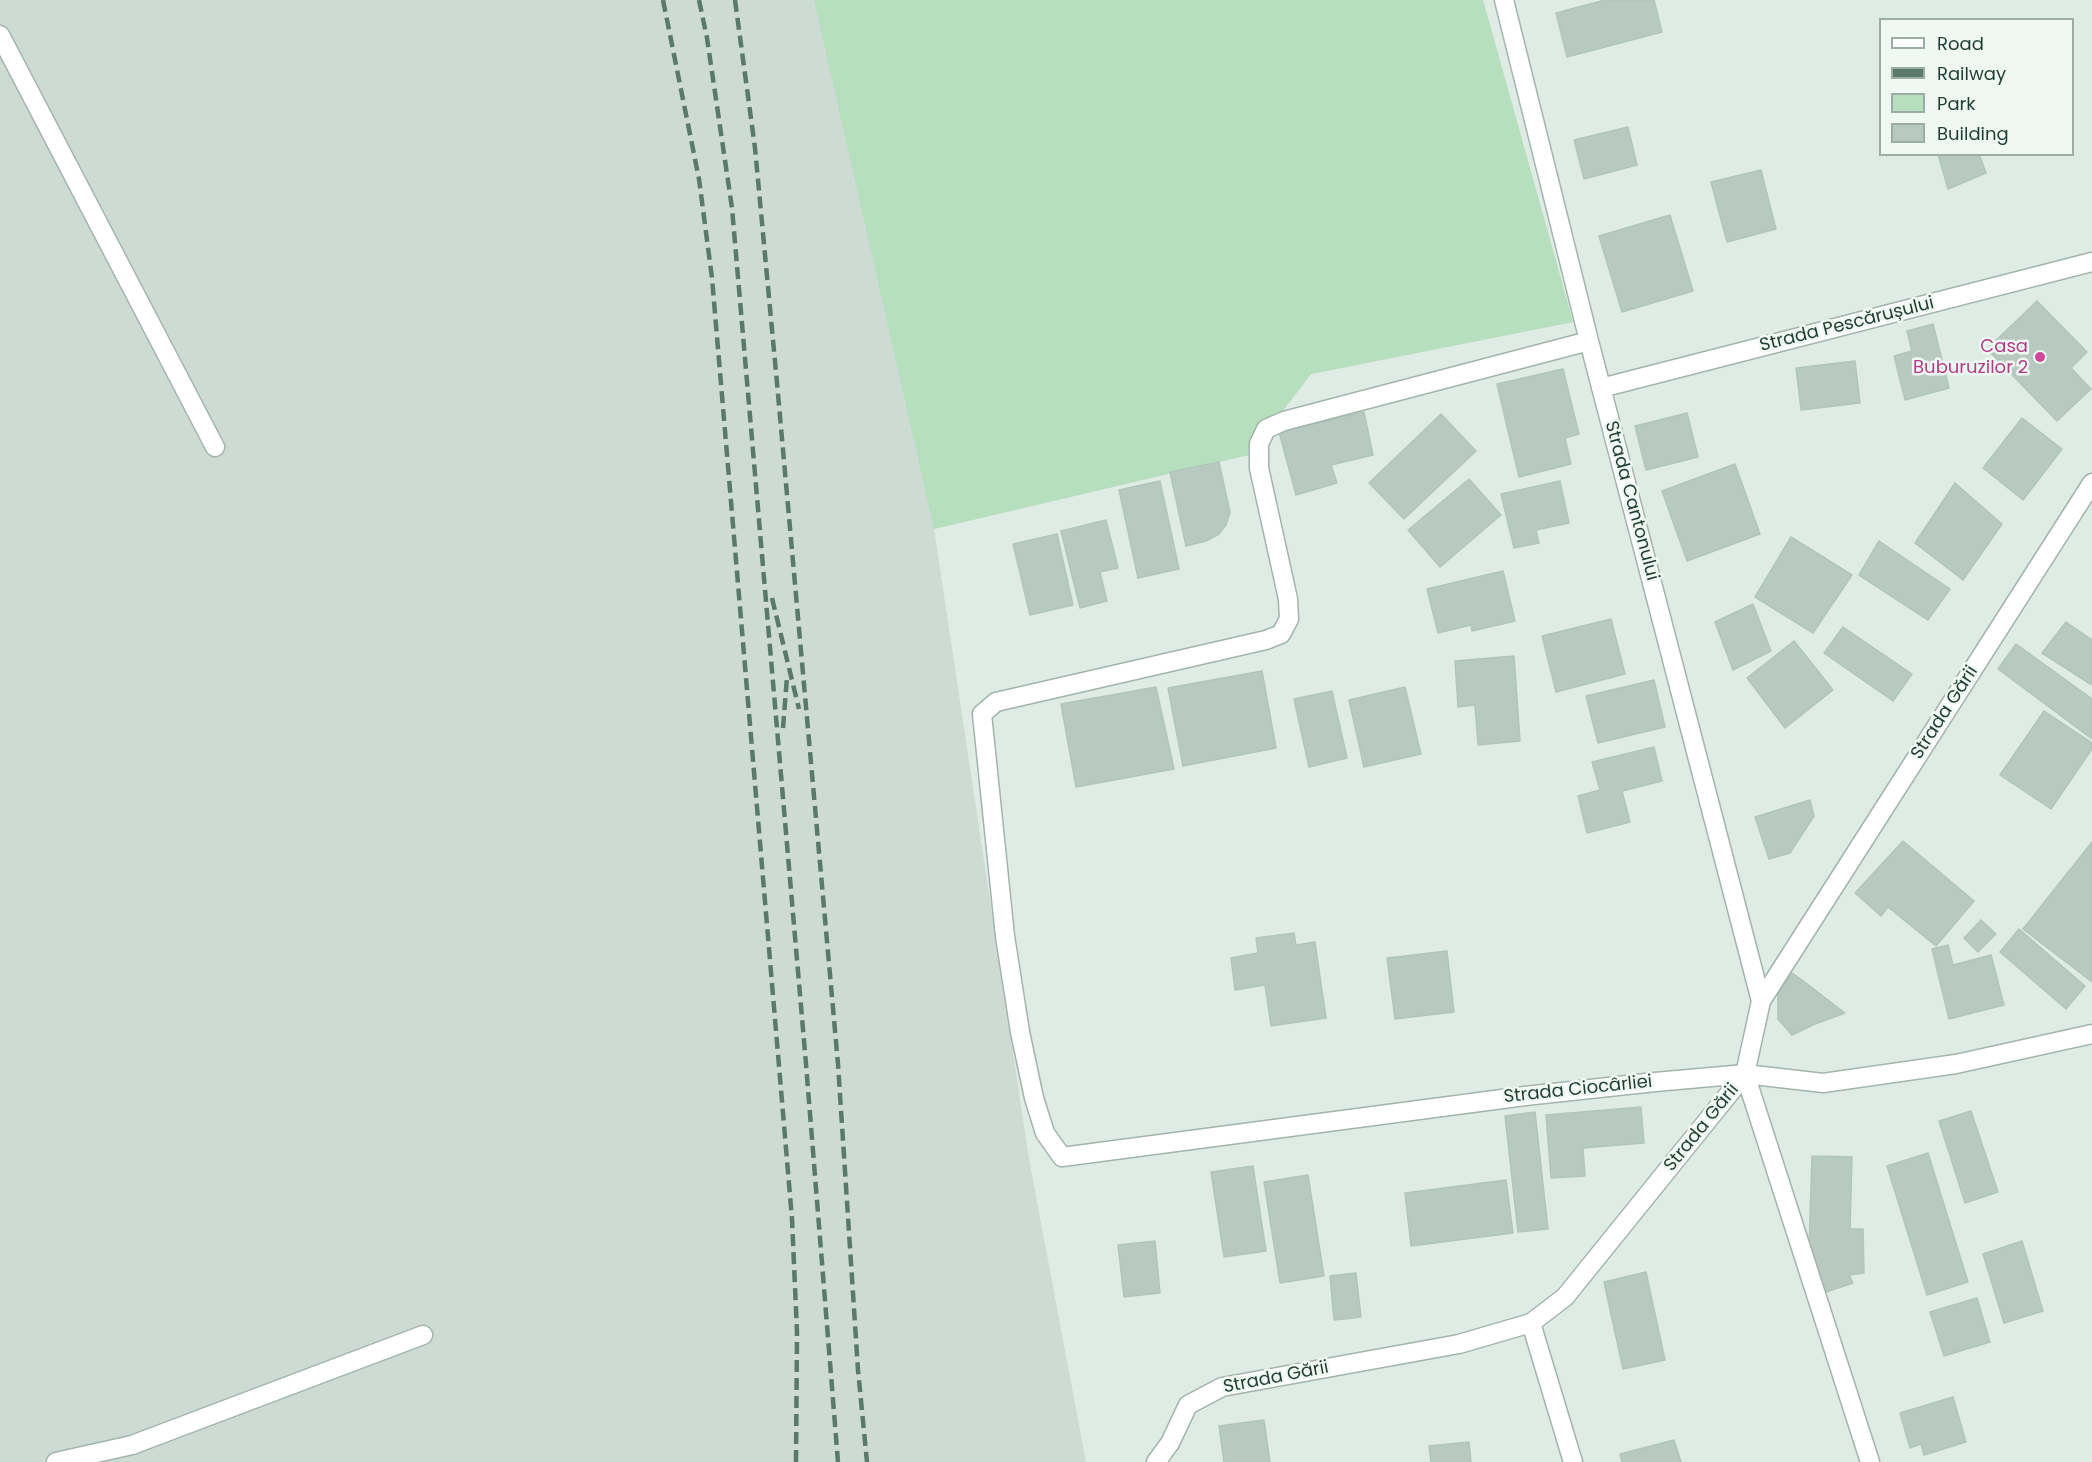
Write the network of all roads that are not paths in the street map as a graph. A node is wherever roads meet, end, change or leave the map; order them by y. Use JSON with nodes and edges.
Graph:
{"nodes":[{"id":1,"x":1504,"y":0,"type":"edge"},
{"id":2,"x":0,"y":35,"type":"edge"},
{"id":3,"x":2092,"y":262,"type":"edge"},
{"id":4,"x":1589,"y":341,"type":"junction"},
{"id":5,"x":1601,"y":388,"type":"junction"},
{"id":6,"x":215,"y":447,"type":"dead end"},
{"id":7,"x":2092,"y":483,"type":"edge"},
{"id":8,"x":1761,"y":1001,"type":"junction"},
{"id":9,"x":2092,"y":1034,"type":"edge"},
{"id":10,"x":1745,"y":1074,"type":"junction"},
{"id":11,"x":1531,"y":1323,"type":"junction"},
{"id":12,"x":423,"y":1335,"type":"dead end"},
{"id":13,"x":56,"y":1462,"type":"edge"},
{"id":14,"x":1156,"y":1462,"type":"edge"},
{"id":15,"x":1573,"y":1462,"type":"edge"},
{"id":16,"x":1870,"y":1462,"type":"edge"}],
"edges":[{"from":1,"to":4,"type":"street","name":"Strada Cantonului"},
{"from":2,"to":6,"type":"street"},
{"from":3,"to":5,"type":"street","name":"Strada Pescărușului"},
{"from":4,"to":5,"type":"street","name":"Strada Cantonului"},
{"from":4,"to":10,"type":"street","name":"Strada Ciocârliei"},
{"from":5,"to":8,"type":"street","name":"Strada Cantonului"},
{"from":7,"to":8,"type":"street","name":"Strada Gării"},
{"from":8,"to":10,"type":"street","name":"Strada Gării"},
{"from":9,"to":10,"type":"street","name":"Strada Ciocârliei"},
{"from":10,"to":11,"type":"street","name":"Strada Gării"},
{"from":10,"to":16,"type":"street"},
{"from":11,"to":14,"type":"street","name":"Strada Gării"},
{"from":11,"to":15,"type":"street"},
{"from":12,"to":13,"type":"street"}]}
